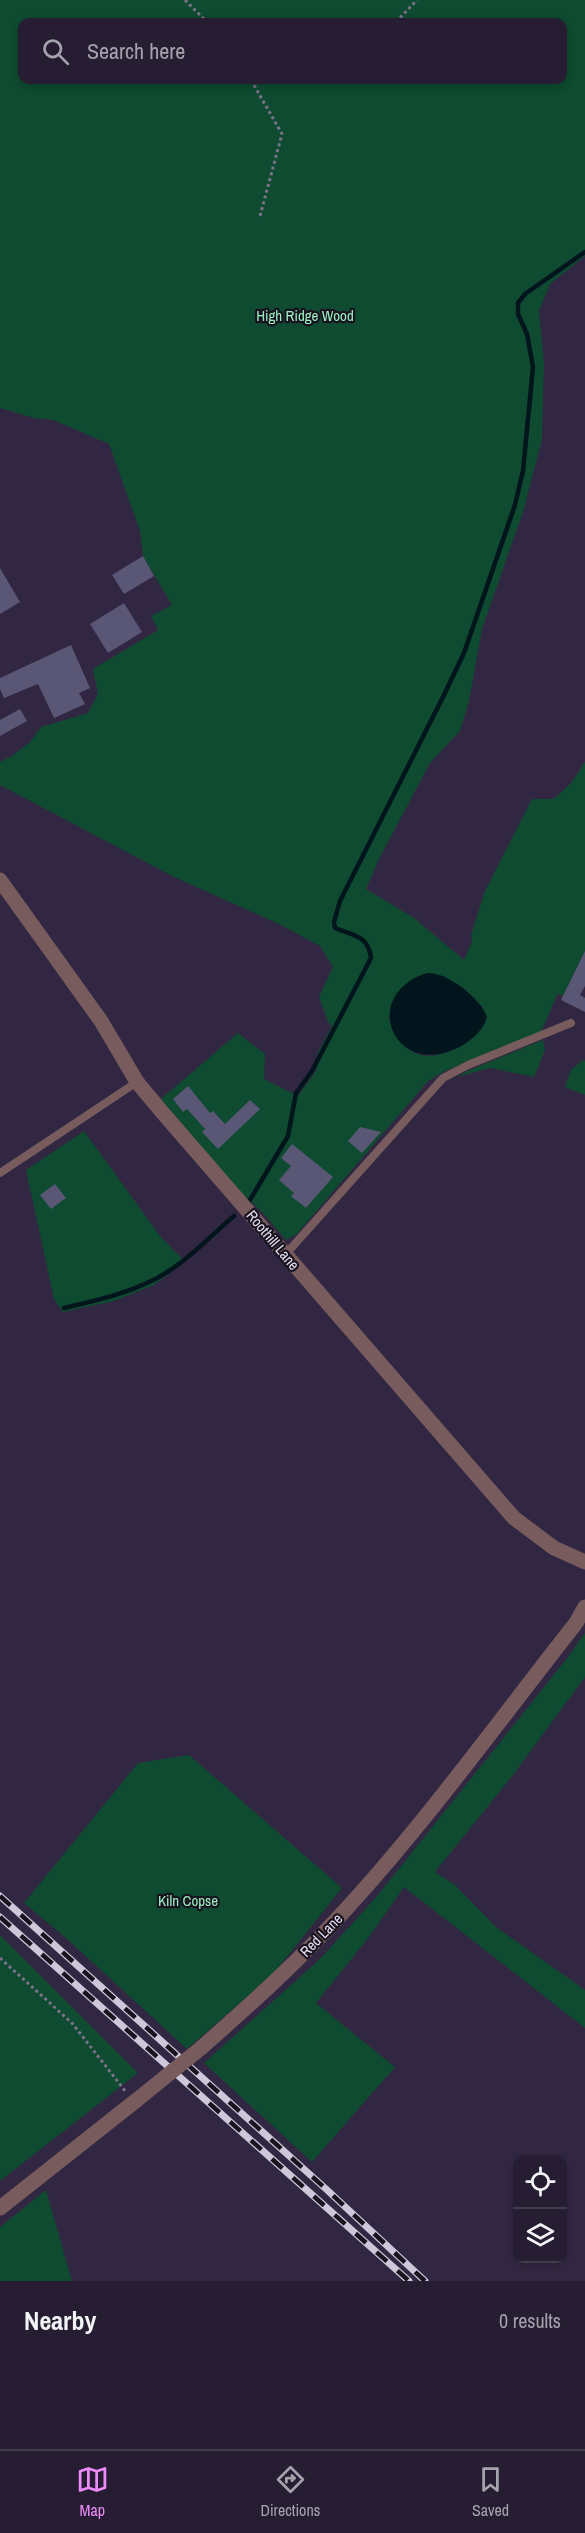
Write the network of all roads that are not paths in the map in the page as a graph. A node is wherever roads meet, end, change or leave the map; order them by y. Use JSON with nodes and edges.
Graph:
{"nodes":[{"id":1,"x":0,"y":880,"type":"edge"},
{"id":2,"x":571,"y":1023,"type":"dead end"},
{"id":3,"x":137,"y":1082,"type":"junction"},
{"id":4,"x":0,"y":1173,"type":"edge"},
{"id":5,"x":285,"y":1255,"type":"junction"},
{"id":6,"x":585,"y":1562,"type":"edge"},
{"id":7,"x":585,"y":1607,"type":"edge"},
{"id":8,"x":0,"y":2208,"type":"edge"}],
"edges":[{"from":1,"to":3,"type":"street","name":"Roothill Lane"},
{"from":2,"to":5,"type":"lane"},
{"from":3,"to":4,"type":"lane"},
{"from":3,"to":5,"type":"street","name":"Roothill Lane"},
{"from":5,"to":6,"type":"street","name":"Roothill Lane"},
{"from":7,"to":8,"type":"street","name":"Red Lane","bridge":true}]}
